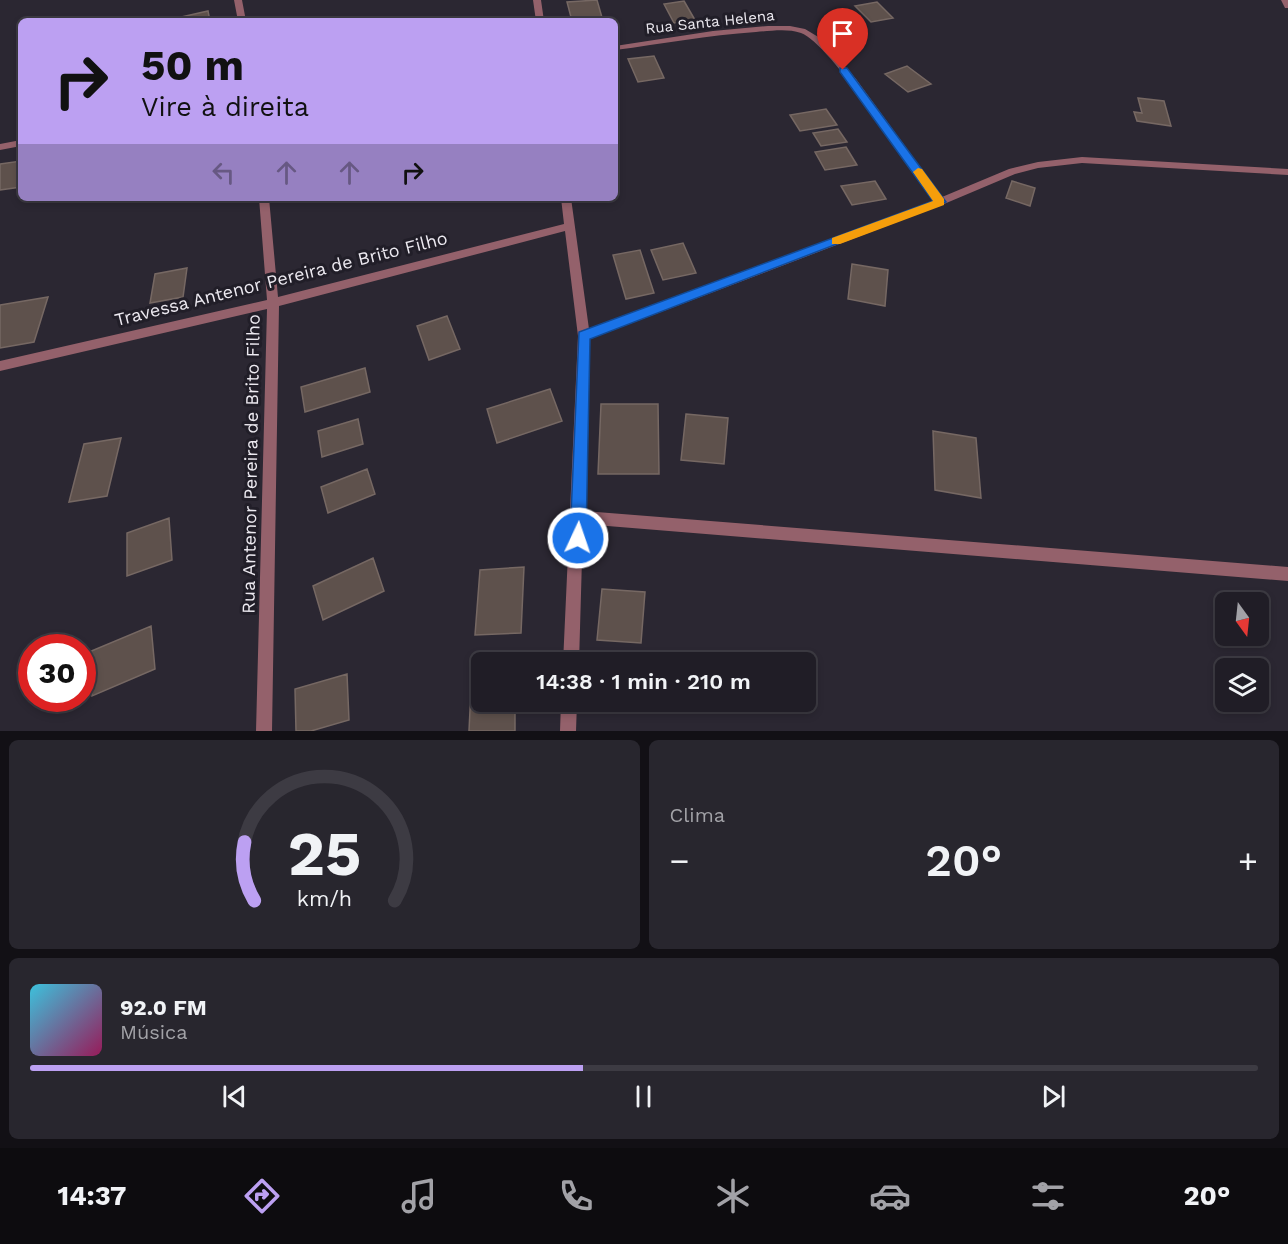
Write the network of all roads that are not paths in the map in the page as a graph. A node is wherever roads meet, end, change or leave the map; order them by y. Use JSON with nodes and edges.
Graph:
{"nodes":[{"id":1,"x":238,"y":0,"type":"edge"},
{"id":2,"x":537,"y":0,"type":"edge"},
{"id":3,"x":1285,"y":0,"type":"edge"},
{"id":4,"x":1288,"y":6,"type":"edge"},
{"id":5,"x":241,"y":18,"type":"edge"},
{"id":6,"x":540,"y":18,"type":"edge"},
{"id":7,"x":618,"y":48,"type":"edge"},
{"id":8,"x":18,"y":144,"type":"edge"},
{"id":9,"x":0,"y":147,"type":"edge"},
{"id":10,"x":1288,"y":172,"type":"edge"},
{"id":11,"x":264,"y":201,"type":"edge"},
{"id":12,"x":566,"y":201,"type":"edge"},
{"id":13,"x":940,"y":202,"type":"junction"},
{"id":14,"x":570,"y":226,"type":"junction"},
{"id":15,"x":273,"y":303,"type":"junction"},
{"id":16,"x":584,"y":336,"type":"junction"},
{"id":17,"x":0,"y":366,"type":"edge"},
{"id":18,"x":579,"y":517,"type":"junction"},
{"id":19,"x":1288,"y":574,"type":"edge"},
{"id":20,"x":573,"y":652,"type":"edge"},
{"id":21,"x":569,"y":712,"type":"edge"},
{"id":22,"x":264,"y":731,"type":"edge"},
{"id":23,"x":568,"y":731,"type":"edge"}],
"edges":[{"from":1,"to":5,"type":"street"},
{"from":2,"to":6,"type":"street"},
{"from":3,"to":4,"type":"street"},
{"from":7,"to":13,"type":"street","name":"Rua Santa Helena"},
{"from":8,"to":9,"type":"street"},
{"from":10,"to":13,"type":"street"},
{"from":11,"to":15,"type":"street","name":"Rua Antenor Pereira de Brito Filho"},
{"from":12,"to":14,"type":"street"},
{"from":13,"to":16,"type":"street"},
{"from":14,"to":15,"type":"street","name":"Travessa Antenor Pereira de Brito Filho"},
{"from":14,"to":16,"type":"street"},
{"from":15,"to":17,"type":"street","name":"Travessa Antenor Pereira de Brito Filho"},
{"from":15,"to":22,"type":"street","name":"Rua Antenor Pereira de Brito Filho"},
{"from":16,"to":18,"type":"street"},
{"from":18,"to":19,"type":"street"},
{"from":18,"to":20,"type":"street"},
{"from":21,"to":23,"type":"street"}]}
